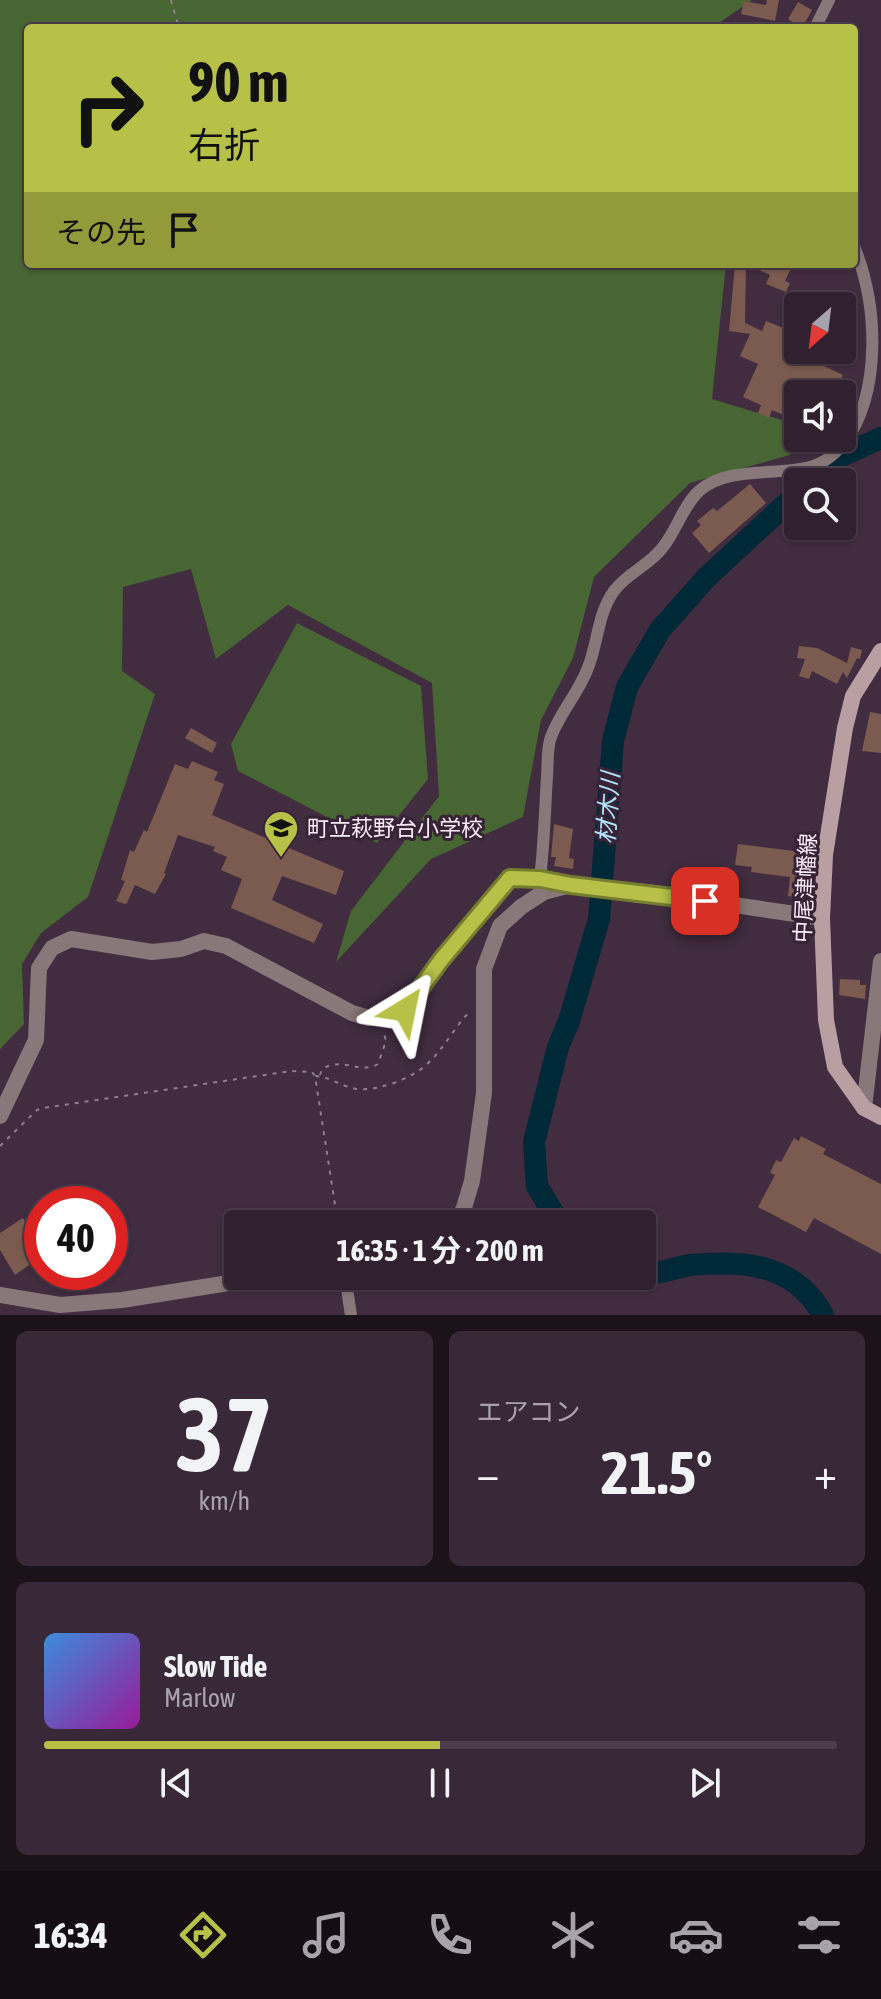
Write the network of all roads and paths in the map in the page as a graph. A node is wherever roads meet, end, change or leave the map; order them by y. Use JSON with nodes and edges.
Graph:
{"nodes":[{"id":1,"x":171,"y":0,"type":"edge"},
{"id":2,"x":829,"y":0,"type":"edge"},
{"id":3,"x":178,"y":24,"type":"edge"},
{"id":4,"x":817,"y":24,"type":"edge"},
{"id":5,"x":858,"y":257,"type":"edge"},
{"id":6,"x":879,"y":383,"type":"edge"},
{"id":7,"x":881,"y":651,"type":"edge"},
{"id":8,"x":540,"y":879,"type":"junction"},
{"id":9,"x":571,"y":885,"type":"junction"},
{"id":10,"x":822,"y":918,"type":"junction"},
{"id":11,"x":881,"y":961,"type":"edge"},
{"id":12,"x":484,"y":988,"type":"junction"},
{"id":13,"x":379,"y":1018,"type":"junction"},
{"id":14,"x":318,"y":1076,"type":"junction"},
{"id":15,"x":864,"y":1108,"type":"junction"},
{"id":16,"x":0,"y":1116,"type":"edge"},
{"id":17,"x":881,"y":1117,"type":"edge"},
{"id":18,"x":0,"y":1146,"type":"edge"},
{"id":19,"x":336,"y":1210,"type":"edge"},
{"id":20,"x":463,"y":1210,"type":"edge"},
{"id":21,"x":224,"y":1284,"type":"edge"},
{"id":22,"x":347,"y":1290,"type":"edge"},
{"id":23,"x":0,"y":1295,"type":"edge"},
{"id":24,"x":351,"y":1315,"type":"edge"}],
"edges":[{"from":1,"to":3,"type":"path"},
{"from":2,"to":4,"type":"street"},
{"from":5,"to":6,"type":"street"},
{"from":6,"to":8,"type":"street"},
{"from":7,"to":10,"type":"main road","name":"中尾津幡線"},
{"from":8,"to":9,"type":"street"},
{"from":8,"to":13,"type":"street"},
{"from":9,"to":10,"type":"street"},
{"from":9,"to":12,"type":"street"},
{"from":10,"to":15,"type":"main road","name":"中尾津幡線"},
{"from":11,"to":15,"type":"street"},
{"from":12,"to":14,"type":"path"},
{"from":12,"to":20,"type":"street"},
{"from":13,"to":14,"type":"path"},
{"from":13,"to":16,"type":"street"},
{"from":14,"to":18,"type":"path"},
{"from":14,"to":19,"type":"path"},
{"from":15,"to":17,"type":"main road","name":"中尾津幡線"},
{"from":21,"to":23,"type":"street"},
{"from":22,"to":24,"type":"street"}]}
